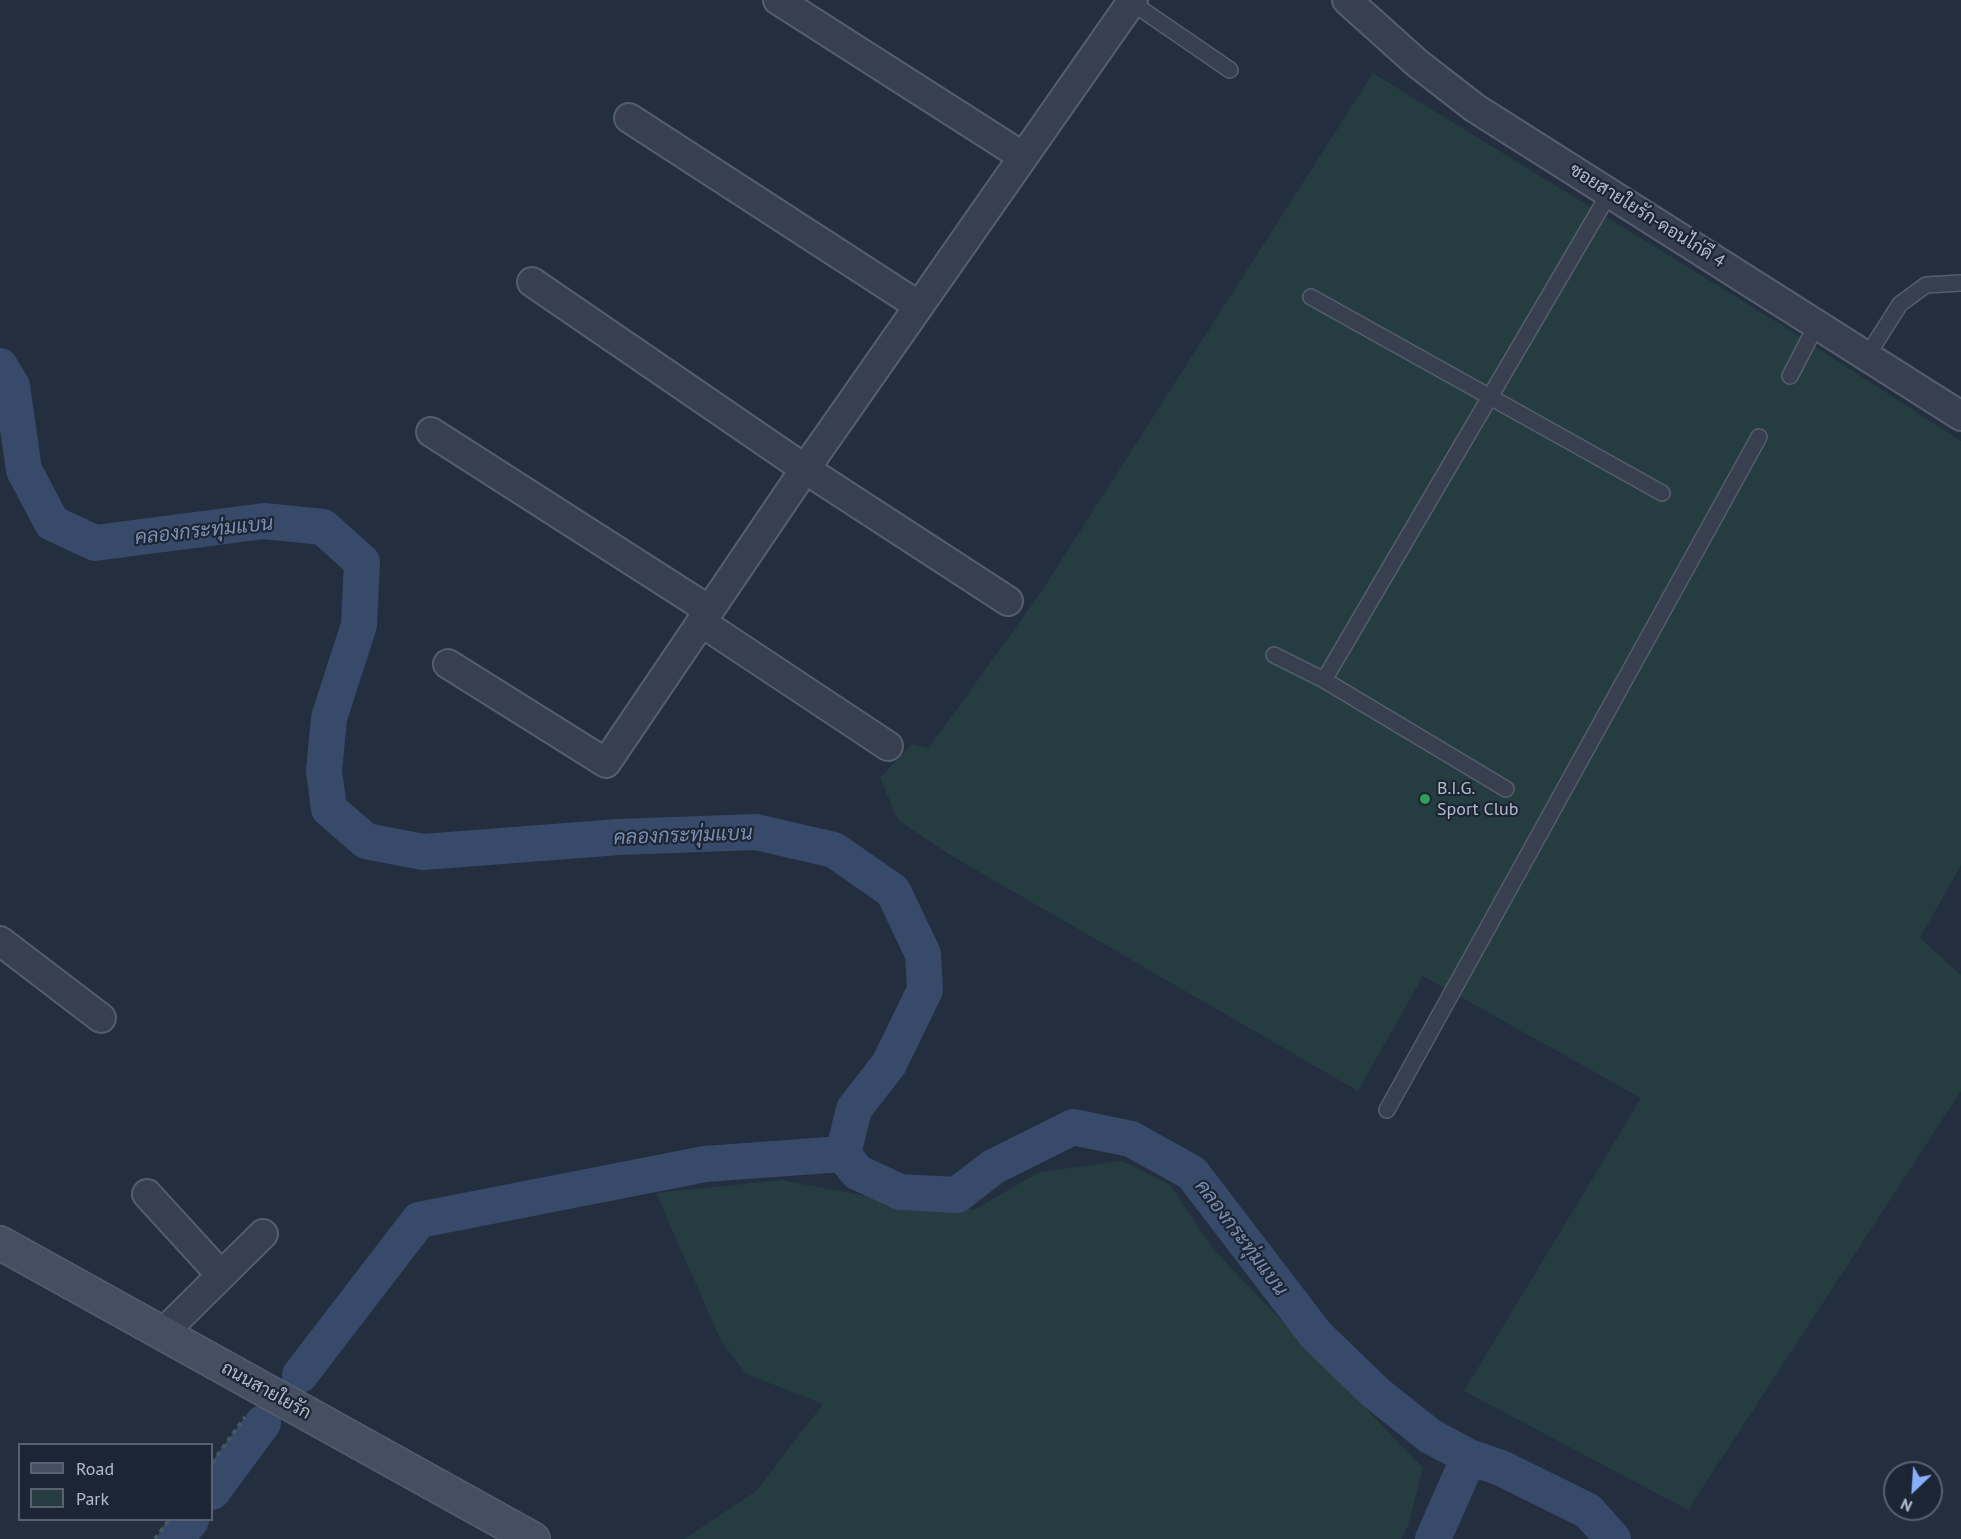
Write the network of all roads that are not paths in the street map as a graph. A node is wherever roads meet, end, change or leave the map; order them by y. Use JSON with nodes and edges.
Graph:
{"nodes":[{"id":1,"x":778,"y":0,"type":"edge"},
{"id":2,"x":1347,"y":0,"type":"edge"},
{"id":3,"x":1130,"y":1,"type":"edge"},
{"id":4,"x":1230,"y":70,"type":"dead end"},
{"id":5,"x":629,"y":118,"type":"dead end"},
{"id":6,"x":1022,"y":156,"type":"junction"},
{"id":7,"x":1610,"y":192,"type":"junction"},
{"id":8,"x":532,"y":282,"type":"dead end"},
{"id":9,"x":1961,"y":283,"type":"edge"},
{"id":10,"x":1311,"y":297,"type":"dead end"},
{"id":11,"x":919,"y":306,"type":"junction"},
{"id":12,"x":1817,"y":324,"type":"junction"},
{"id":13,"x":1867,"y":356,"type":"junction"},
{"id":14,"x":1790,"y":376,"type":"dead end"},
{"id":15,"x":1489,"y":398,"type":"junction"},
{"id":16,"x":1961,"y":416,"type":"edge"},
{"id":17,"x":431,"y":432,"type":"dead end"},
{"id":18,"x":1759,"y":436,"type":"dead end"},
{"id":19,"x":805,"y":469,"type":"junction"},
{"id":20,"x":1662,"y":494,"type":"dead end"},
{"id":21,"x":1008,"y":602,"type":"dead end"},
{"id":22,"x":705,"y":616,"type":"junction"},
{"id":23,"x":1274,"y":655,"type":"dead end"},
{"id":24,"x":448,"y":664,"type":"dead end"},
{"id":25,"x":1324,"y":680,"type":"junction"},
{"id":26,"x":888,"y":746,"type":"dead end"},
{"id":27,"x":1506,"y":789,"type":"dead end"},
{"id":28,"x":0,"y":941,"type":"edge"},
{"id":29,"x":101,"y":1018,"type":"dead end"},
{"id":30,"x":1387,"y":1110,"type":"dead end"},
{"id":31,"x":147,"y":1194,"type":"dead end"},
{"id":32,"x":263,"y":1234,"type":"dead end"},
{"id":33,"x":0,"y":1243,"type":"edge"},
{"id":34,"x":221,"y":1275,"type":"junction"},
{"id":35,"x":162,"y":1333,"type":"junction"},
{"id":36,"x":533,"y":1539,"type":"edge"}],
"edges":[{"from":1,"to":6,"type":"street"},
{"from":2,"to":7,"type":"street","name":"ซอยสายใยรัก-ดอนไก่ดี 4"},
{"from":3,"to":4,"type":"lane"},
{"from":3,"to":6,"type":"street"},
{"from":5,"to":11,"type":"street"},
{"from":6,"to":11,"type":"street"},
{"from":7,"to":12,"type":"street","name":"ซอยสายใยรัก-ดอนไก่ดี 4"},
{"from":7,"to":15,"type":"lane"},
{"from":8,"to":19,"type":"street"},
{"from":9,"to":13,"type":"lane"},
{"from":10,"to":15,"type":"lane"},
{"from":11,"to":19,"type":"street"},
{"from":12,"to":13,"type":"street","name":"ซอยสายใยรัก-ดอนไก่ดี 4"},
{"from":12,"to":14,"type":"lane"},
{"from":13,"to":16,"type":"street","name":"ซอยสายใยรัก-ดอนไก่ดี 4"},
{"from":15,"to":20,"type":"lane"},
{"from":15,"to":25,"type":"lane"},
{"from":17,"to":22,"type":"street"},
{"from":18,"to":30,"type":"lane"},
{"from":19,"to":21,"type":"street"},
{"from":19,"to":22,"type":"street"},
{"from":22,"to":24,"type":"street"},
{"from":22,"to":26,"type":"street"},
{"from":23,"to":25,"type":"lane"},
{"from":25,"to":27,"type":"lane"},
{"from":28,"to":29,"type":"street"},
{"from":31,"to":34,"type":"street"},
{"from":32,"to":34,"type":"street"},
{"from":33,"to":35,"type":"street","name":"ถนนสายใยรัก"},
{"from":34,"to":35,"type":"street"},
{"from":35,"to":36,"type":"street","name":"ถนนสายใยรัก"}]}
